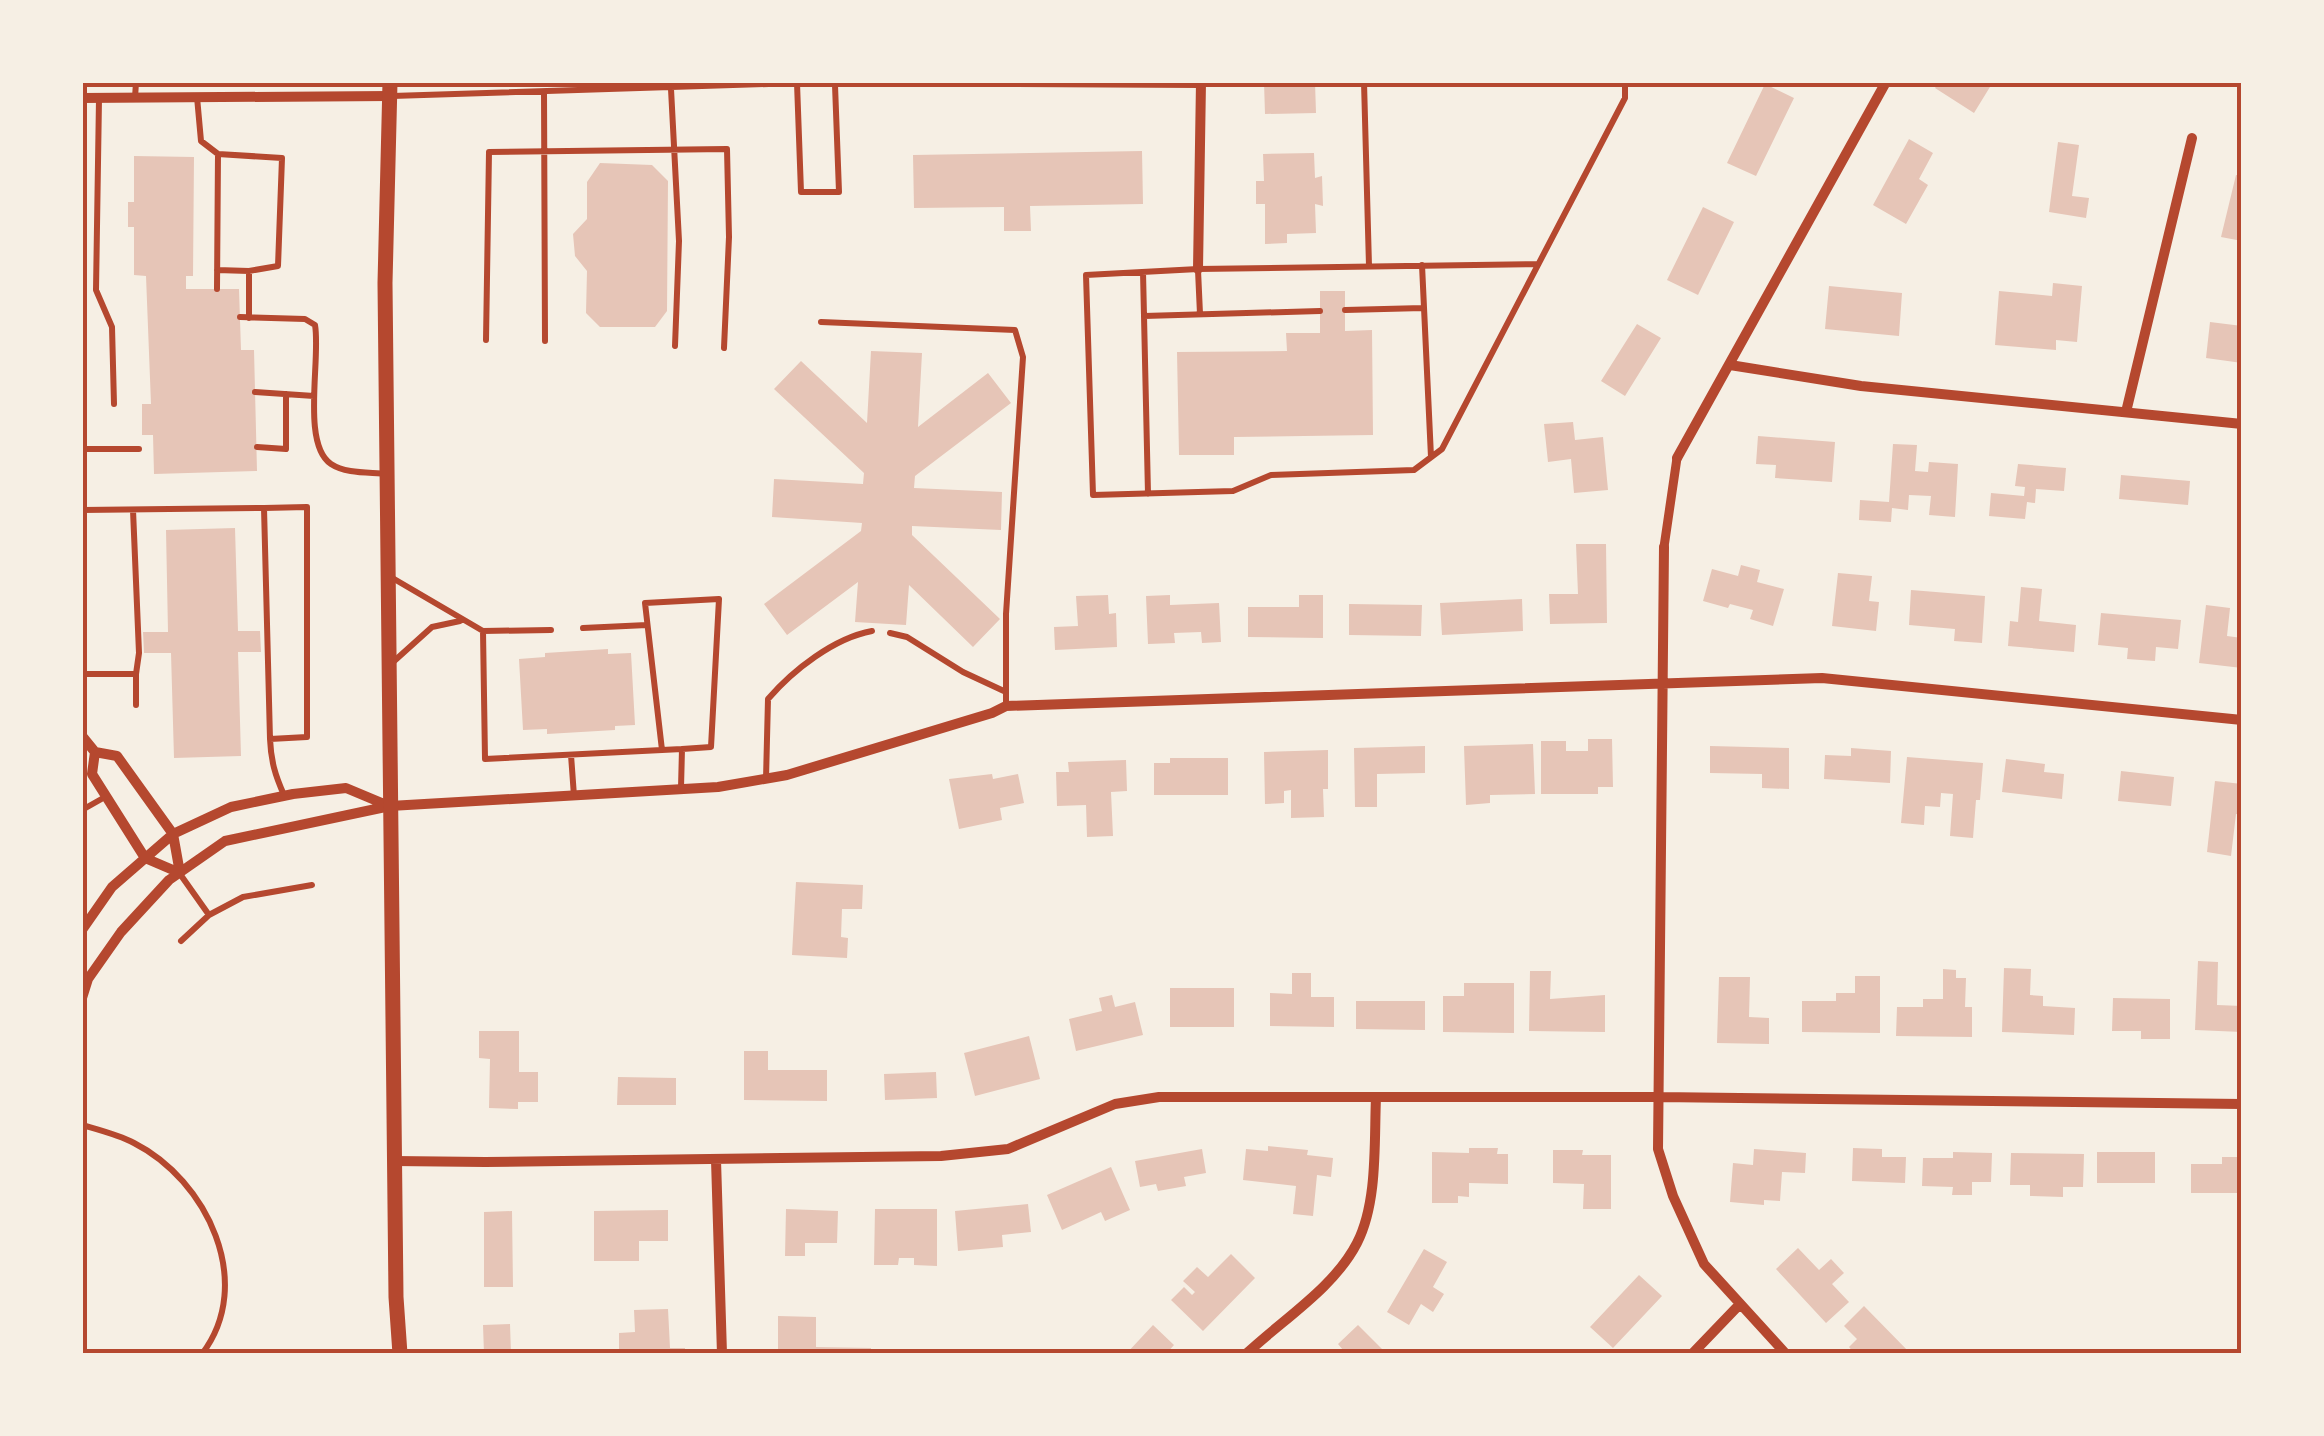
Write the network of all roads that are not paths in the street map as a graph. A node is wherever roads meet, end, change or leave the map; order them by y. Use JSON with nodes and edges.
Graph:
{"nodes":[{"id":1,"x":136,"y":82,"type":"edge"},
{"id":2,"x":273,"y":82,"type":"edge"},
{"id":3,"x":1364,"y":82,"type":"edge"},
{"id":4,"x":1625,"y":82,"type":"edge"},
{"id":5,"x":1886,"y":82,"type":"edge"},
{"id":6,"x":798,"y":84,"type":"edge"},
{"id":7,"x":1201,"y":84,"type":"edge"},
{"id":8,"x":835,"y":85,"type":"junction"},
{"id":9,"x":632,"y":86,"type":"edge"},
{"id":10,"x":671,"y":88,"type":"junction"},
{"id":11,"x":390,"y":89,"type":"edge"},
{"id":12,"x":544,"y":92,"type":"junction"},
{"id":13,"x":197,"y":97,"type":"junction"},
{"id":14,"x":273,"y":97,"type":"junction"},
{"id":15,"x":82,"y":98,"type":"edge"},
{"id":16,"x":99,"y":98,"type":"junction"},
{"id":17,"x":135,"y":98,"type":"junction"},
{"id":18,"x":2192,"y":138,"type":"dead end"},
{"id":19,"x":674,"y":149,"type":"junction"},
{"id":20,"x":544,"y":151,"type":"junction"},
{"id":21,"x":218,"y":154,"type":"junction"},
{"id":22,"x":1422,"y":264,"type":"junction"},
{"id":23,"x":1538,"y":264,"type":"junction"},
{"id":24,"x":1369,"y":266,"type":"junction"},
{"id":25,"x":1198,"y":269,"type":"junction"},
{"id":26,"x":217,"y":270,"type":"junction"},
{"id":27,"x":249,"y":271,"type":"junction"},
{"id":28,"x":1142,"y":272,"type":"junction"},
{"id":29,"x":217,"y":289,"type":"dead end"},
{"id":30,"x":1424,"y":308,"type":"junction"},
{"id":31,"x":1345,"y":310,"type":"dead end"},
{"id":32,"x":1320,"y":311,"type":"dead end"},
{"id":33,"x":1200,"y":314,"type":"junction"},
{"id":34,"x":1144,"y":316,"type":"junction"},
{"id":35,"x":821,"y":322,"type":"dead end"},
{"id":36,"x":486,"y":340,"type":"dead end"},
{"id":37,"x":545,"y":341,"type":"dead end"},
{"id":38,"x":675,"y":346,"type":"dead end"},
{"id":39,"x":724,"y":348,"type":"dead end"},
{"id":40,"x":1730,"y":365,"type":"junction"},
{"id":41,"x":256,"y":392,"type":"dead end"},
{"id":42,"x":286,"y":394,"type":"junction"},
{"id":43,"x":314,"y":396,"type":"junction"},
{"id":44,"x":114,"y":404,"type":"dead end"},
{"id":45,"x":2126,"y":412,"type":"junction"},
{"id":46,"x":2242,"y":424,"type":"edge"},
{"id":47,"x":257,"y":448,"type":"dead end"},
{"id":48,"x":82,"y":449,"type":"edge"},
{"id":49,"x":139,"y":449,"type":"dead end"},
{"id":50,"x":1431,"y":457,"type":"junction"},
{"id":51,"x":1677,"y":458,"type":"joint"},
{"id":52,"x":387,"y":474,"type":"junction"},
{"id":53,"x":1148,"y":494,"type":"junction"},
{"id":54,"x":264,"y":508,"type":"junction"},
{"id":55,"x":82,"y":510,"type":"edge"},
{"id":56,"x":133,"y":510,"type":"junction"},
{"id":57,"x":1664,"y":547,"type":"joint"},
{"id":58,"x":388,"y":575,"type":"junction"},
{"id":59,"x":461,"y":621,"type":"junction"},
{"id":60,"x":647,"y":624,"type":"junction"},
{"id":61,"x":583,"y":628,"type":"dead end"},
{"id":62,"x":550,"y":630,"type":"dead end"},
{"id":63,"x":483,"y":631,"type":"junction"},
{"id":64,"x":872,"y":631,"type":"dead end"},
{"id":65,"x":890,"y":633,"type":"dead end"},
{"id":66,"x":388,"y":666,"type":"junction"},
{"id":67,"x":82,"y":674,"type":"edge"},
{"id":68,"x":136,"y":674,"type":"junction"},
{"id":69,"x":1665,"y":681,"type":"junction"},
{"id":70,"x":1006,"y":692,"type":"junction"},
{"id":71,"x":136,"y":705,"type":"dead end"},
{"id":72,"x":1006,"y":706,"type":"junction"},
{"id":73,"x":2242,"y":720,"type":"edge"},
{"id":74,"x":82,"y":736,"type":"edge"},
{"id":75,"x":270,"y":739,"type":"junction"},
{"id":76,"x":682,"y":749,"type":"junction"},
{"id":77,"x":662,"y":750,"type":"junction"},
{"id":78,"x":96,"y":752,"type":"junction"},
{"id":79,"x":571,"y":755,"type":"junction"},
{"id":80,"x":766,"y":778,"type":"junction"},
{"id":81,"x":681,"y":789,"type":"junction"},
{"id":82,"x":106,"y":796,"type":"junction"},
{"id":83,"x":285,"y":796,"type":"junction"},
{"id":84,"x":574,"y":796,"type":"junction"},
{"id":85,"x":390,"y":806,"type":"junction"},
{"id":86,"x":82,"y":810,"type":"edge"},
{"id":87,"x":172,"y":834,"type":"junction"},
{"id":88,"x":145,"y":858,"type":"junction"},
{"id":89,"x":180,"y":873,"type":"junction"},
{"id":90,"x":312,"y":885,"type":"dead end"},
{"id":91,"x":209,"y":915,"type":"junction"},
{"id":92,"x":82,"y":930,"type":"edge"},
{"id":93,"x":181,"y":941,"type":"dead end"},
{"id":94,"x":82,"y":998,"type":"edge"},
{"id":95,"x":1376,"y":1096,"type":"junction"},
{"id":96,"x":1660,"y":1097,"type":"junction"},
{"id":97,"x":2242,"y":1104,"type":"edge"},
{"id":98,"x":82,"y":1125,"type":"edge"},
{"id":99,"x":394,"y":1160,"type":"junction"},
{"id":100,"x":716,"y":1160,"type":"junction"},
{"id":101,"x":1740,"y":1304,"type":"junction"},
{"id":102,"x":202,"y":1354,"type":"edge"},
{"id":103,"x":400,"y":1354,"type":"edge"},
{"id":104,"x":722,"y":1354,"type":"edge"},
{"id":105,"x":1246,"y":1354,"type":"edge"},
{"id":106,"x":1692,"y":1354,"type":"edge"},
{"id":107,"x":1786,"y":1354,"type":"edge"}],
"edges":[{"from":1,"to":17,"type":"lane"},
{"from":2,"to":14,"type":"lane"},
{"from":3,"to":24,"type":"lane"},
{"from":4,"to":23,"type":"lane"},
{"from":5,"to":40,"type":"street"},
{"from":6,"to":8,"type":"lane"},
{"from":6,"to":8,"type":"lane"},
{"from":6,"to":10,"type":"lane"},
{"from":7,"to":8,"type":"lane"},
{"from":7,"to":25,"type":"street"},
{"from":9,"to":10,"type":"lane"},
{"from":9,"to":12,"type":"lane"},
{"from":10,"to":19,"type":"lane"},
{"from":11,"to":12,"type":"lane"},
{"from":11,"to":14,"type":"street"},
{"from":11,"to":52,"type":"main road"},
{"from":12,"to":20,"type":"lane"},
{"from":13,"to":14,"type":"street"},
{"from":13,"to":17,"type":"street"},
{"from":13,"to":21,"type":"lane"},
{"from":15,"to":16,"type":"street"},
{"from":16,"to":17,"type":"street"},
{"from":16,"to":44,"type":"lane"},
{"from":18,"to":45,"type":"street"},
{"from":19,"to":20,"type":"lane"},
{"from":19,"to":38,"type":"lane"},
{"from":19,"to":39,"type":"lane"},
{"from":20,"to":36,"type":"lane"},
{"from":20,"to":37,"type":"lane"},
{"from":21,"to":26,"type":"lane"},
{"from":21,"to":27,"type":"lane"},
{"from":22,"to":23,"type":"lane"},
{"from":22,"to":24,"type":"lane"},
{"from":22,"to":30,"type":"lane"},
{"from":23,"to":50,"type":"lane"},
{"from":24,"to":25,"type":"lane"},
{"from":25,"to":28,"type":"lane"},
{"from":25,"to":33,"type":"lane"},
{"from":26,"to":27,"type":"lane"},
{"from":26,"to":29,"type":"lane"},
{"from":27,"to":43,"type":"lane"},
{"from":28,"to":34,"type":"lane"},
{"from":28,"to":53,"type":"lane"},
{"from":30,"to":31,"type":"lane"},
{"from":30,"to":50,"type":"lane"},
{"from":32,"to":33,"type":"lane"},
{"from":33,"to":34,"type":"lane"},
{"from":34,"to":53,"type":"lane"},
{"from":35,"to":70,"type":"lane"},
{"from":40,"to":45,"type":"street"},
{"from":40,"to":51,"type":"street"},
{"from":41,"to":42,"type":"lane"},
{"from":42,"to":43,"type":"lane"},
{"from":42,"to":47,"type":"lane"},
{"from":43,"to":52,"type":"lane"},
{"from":45,"to":46,"type":"street"},
{"from":48,"to":49,"type":"lane"},
{"from":50,"to":53,"type":"lane"},
{"from":51,"to":57,"type":"street"},
{"from":52,"to":58,"type":"main road"},
{"from":54,"to":56,"type":"lane"},
{"from":54,"to":75,"type":"lane"},
{"from":54,"to":75,"type":"lane"},
{"from":55,"to":56,"type":"lane"},
{"from":56,"to":68,"type":"lane"},
{"from":57,"to":69,"type":"street"},
{"from":58,"to":59,"type":"lane"},
{"from":58,"to":66,"type":"main road"},
{"from":59,"to":63,"type":"lane"},
{"from":59,"to":66,"type":"lane"},
{"from":60,"to":61,"type":"lane"},
{"from":60,"to":76,"type":"lane"},
{"from":60,"to":77,"type":"lane"},
{"from":62,"to":63,"type":"lane"},
{"from":63,"to":79,"type":"lane"},
{"from":64,"to":80,"type":"lane"},
{"from":65,"to":70,"type":"lane"},
{"from":66,"to":85,"type":"main road"},
{"from":67,"to":68,"type":"lane"},
{"from":68,"to":71,"type":"lane"},
{"from":69,"to":72,"type":"street"},
{"from":69,"to":73,"type":"street"},
{"from":69,"to":96,"type":"street"},
{"from":70,"to":72,"type":"lane"},
{"from":72,"to":80,"type":"street"},
{"from":74,"to":78,"type":"street"},
{"from":75,"to":83,"type":"lane"},
{"from":76,"to":77,"type":"lane"},
{"from":76,"to":81,"type":"lane"},
{"from":77,"to":79,"type":"lane"},
{"from":78,"to":82,"type":"street"},
{"from":78,"to":87,"type":"street"},
{"from":79,"to":84,"type":"lane"},
{"from":80,"to":81,"type":"street"},
{"from":81,"to":84,"type":"street"},
{"from":82,"to":86,"type":"lane"},
{"from":82,"to":88,"type":"street"},
{"from":83,"to":85,"type":"street"},
{"from":83,"to":87,"type":"street"},
{"from":84,"to":85,"type":"street"},
{"from":85,"to":89,"type":"street"},
{"from":85,"to":99,"type":"main road"},
{"from":87,"to":88,"type":"street"},
{"from":87,"to":89,"type":"street"},
{"from":88,"to":89,"type":"street"},
{"from":88,"to":92,"type":"street"},
{"from":89,"to":91,"type":"lane"},
{"from":89,"to":94,"type":"street"},
{"from":90,"to":91,"type":"lane"},
{"from":91,"to":93,"type":"lane"},
{"from":95,"to":96,"type":"street"},
{"from":95,"to":100,"type":"street"},
{"from":95,"to":105,"type":"street"},
{"from":96,"to":97,"type":"street"},
{"from":96,"to":101,"type":"street"},
{"from":98,"to":102,"type":"lane"},
{"from":99,"to":100,"type":"street"},
{"from":99,"to":103,"type":"main road"},
{"from":100,"to":104,"type":"street"},
{"from":101,"to":106,"type":"street"},
{"from":101,"to":107,"type":"street"}]}
